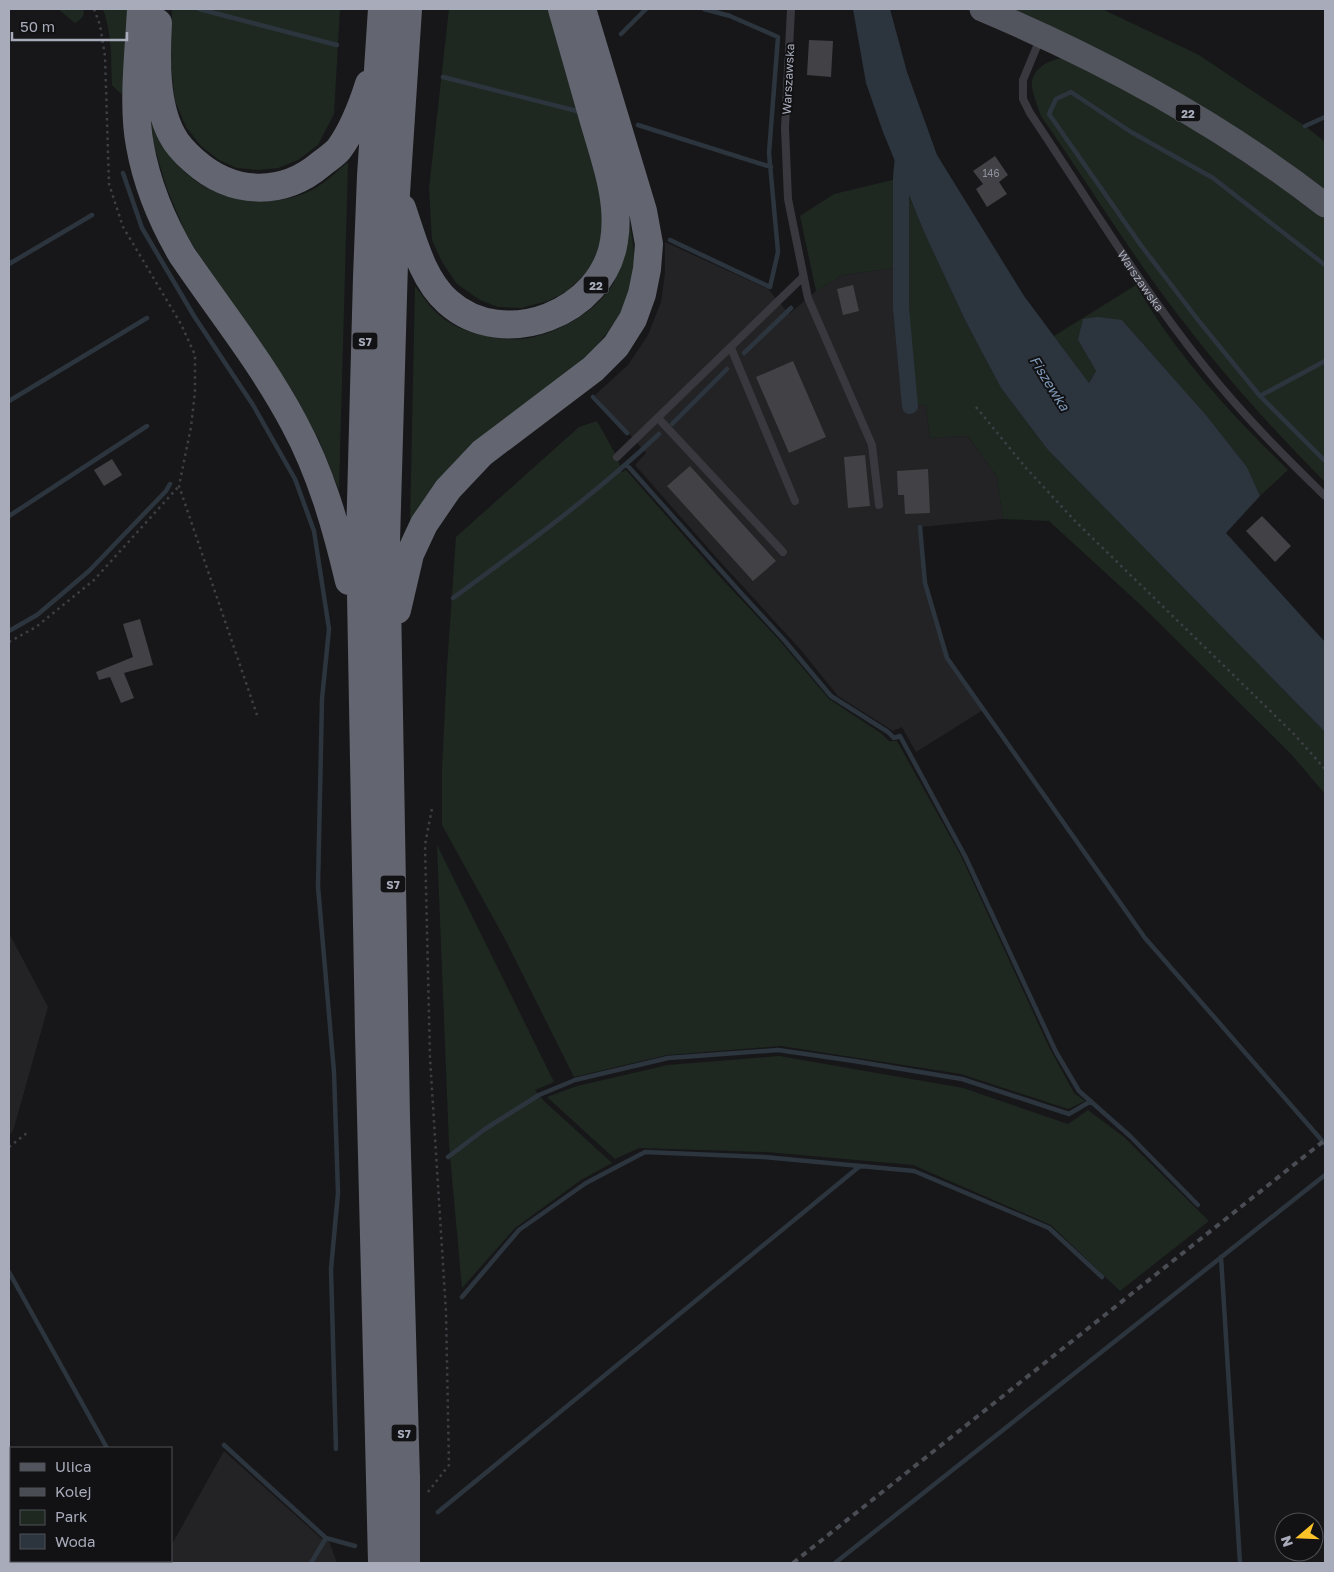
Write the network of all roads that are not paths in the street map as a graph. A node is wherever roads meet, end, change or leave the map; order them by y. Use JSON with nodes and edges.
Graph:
{"nodes":[{"id":1,"x":140,"y":9,"type":"edge"},
{"id":2,"x":159,"y":9,"type":"edge"},
{"id":3,"x":382,"y":9,"type":"edge"},
{"id":4,"x":408,"y":9,"type":"edge"},
{"id":5,"x":562,"y":9,"type":"edge"},
{"id":6,"x":582,"y":9,"type":"edge"},
{"id":7,"x":791,"y":9,"type":"edge"},
{"id":8,"x":982,"y":9,"type":"edge"},
{"id":9,"x":1042,"y":34,"type":"junction"},
{"id":10,"x":380,"y":49,"type":"junction"},
{"id":11,"x":396,"y":192,"type":"junction"},
{"id":12,"x":1325,"y":205,"type":"edge"},
{"id":13,"x":803,"y":277,"type":"junction"},
{"id":14,"x":731,"y":348,"type":"junction"},
{"id":15,"x":658,"y":418,"type":"junction"},
{"id":16,"x":618,"y":457,"type":"dead end"},
{"id":17,"x":1325,"y":496,"type":"edge"},
{"id":18,"x":796,"y":501,"type":"dead end"},
{"id":19,"x":879,"y":505,"type":"dead end"},
{"id":20,"x":783,"y":552,"type":"dead end"},
{"id":21,"x":361,"y":634,"type":"junction"},
{"id":22,"x":388,"y":650,"type":"junction"},
{"id":23,"x":403,"y":1485,"type":"junction"},
{"id":24,"x":382,"y":1563,"type":"edge"},
{"id":25,"x":406,"y":1563,"type":"edge"}],
"edges":[{"from":1,"to":21,"type":"highway"},
{"from":2,"to":10,"type":"highway"},
{"from":3,"to":10,"type":"highway","number":"S7"},
{"from":4,"to":11,"type":"highway","number":"S7"},
{"from":5,"to":11,"type":"highway","number":"22"},
{"from":6,"to":22,"type":"highway"},
{"from":7,"to":13,"type":"lane","name":"Warszawska"},
{"from":8,"to":9,"type":"main road","number":"22"},
{"from":9,"to":12,"type":"main road","number":"22"},
{"from":9,"to":17,"type":"lane","name":"Warszawska"},
{"from":10,"to":21,"type":"highway","number":"S7"},
{"from":11,"to":22,"type":"highway","number":"S7"},
{"from":13,"to":14,"type":"lane"},
{"from":13,"to":19,"type":"lane","name":"Warszawska"},
{"from":14,"to":15,"type":"lane"},
{"from":14,"to":18,"type":"lane"},
{"from":15,"to":16,"type":"lane"},
{"from":15,"to":20,"type":"lane"},
{"from":21,"to":23,"type":"highway","number":"S7"},
{"from":22,"to":23,"type":"highway","number":"S7"},
{"from":23,"to":24,"type":"highway","number":"S7","bridge":true},
{"from":23,"to":25,"type":"highway","number":"S7","bridge":true}]}
